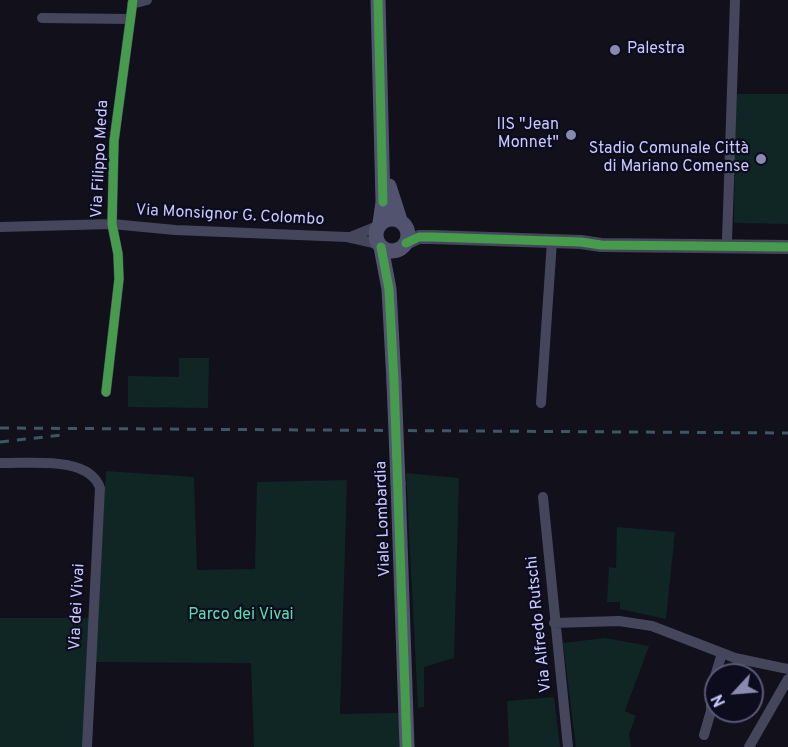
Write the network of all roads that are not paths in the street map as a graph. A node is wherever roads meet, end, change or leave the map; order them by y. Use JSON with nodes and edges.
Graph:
{"nodes":[{"id":1,"x":147,"y":0,"type":"edge"},
{"id":2,"x":378,"y":0,"type":"edge"},
{"id":3,"x":385,"y":0,"type":"edge"},
{"id":4,"x":735,"y":0,"type":"edge"},
{"id":5,"x":133,"y":2,"type":"edge"},
{"id":6,"x":42,"y":18,"type":"dead end"},
{"id":7,"x":130,"y":18,"type":"junction"},
{"id":8,"x":112,"y":224,"type":"junction"},
{"id":9,"x":379,"y":225,"type":"junction"},
{"id":10,"x":0,"y":227,"type":"edge"},
{"id":11,"x":403,"y":235,"type":"junction"},
{"id":12,"x":347,"y":237,"type":"junction"},
{"id":13,"x":727,"y":240,"type":"junction"},
{"id":14,"x":788,"y":240,"type":"edge"},
{"id":15,"x":552,"y":241,"type":"junction"},
{"id":16,"x":580,"y":242,"type":"junction"},
{"id":17,"x":380,"y":245,"type":"junction"},
{"id":18,"x":788,"y":247,"type":"edge"},
{"id":19,"x":389,"y":289,"type":"junction"},
{"id":20,"x":106,"y":392,"type":"dead end"},
{"id":21,"x":541,"y":403,"type":"dead end"},
{"id":22,"x":0,"y":464,"type":"edge"},
{"id":23,"x":543,"y":497,"type":"dead end"},
{"id":24,"x":554,"y":623,"type":"junction"},
{"id":25,"x":722,"y":653,"type":"junction"},
{"id":26,"x":788,"y":669,"type":"edge"},
{"id":27,"x":788,"y":679,"type":"edge"},
{"id":28,"x":704,"y":735,"type":"dead end"},
{"id":29,"x":87,"y":747,"type":"edge"},
{"id":30,"x":407,"y":747,"type":"edge"},
{"id":31,"x":568,"y":747,"type":"edge"},
{"id":32,"x":749,"y":747,"type":"edge"}],
"edges":[{"from":1,"to":5,"type":"street"},
{"from":2,"to":9,"type":"main road"},
{"from":3,"to":11,"type":"main road"},
{"from":4,"to":13,"type":"street"},
{"from":5,"to":7,"type":"street","name":"Via Filippo Meda"},
{"from":6,"to":7,"type":"street"},
{"from":7,"to":8,"type":"street","name":"Via Filippo Meda"},
{"from":8,"to":10,"type":"street","name":"Via Monsignor G. Colombo"},
{"from":8,"to":12,"type":"street","name":"Via Monsignor G. Colombo"},
{"from":8,"to":20,"type":"street","name":"Via Filippo Meda"},
{"from":9,"to":11,"type":"main road"},
{"from":9,"to":12,"type":"street","name":"Via Monsignor G. Colombo"},
{"from":9,"to":17,"type":"main road","name":"Viale Lombardia"},
{"from":11,"to":15,"type":"street"},
{"from":11,"to":17,"type":"main road"},
{"from":11,"to":19,"type":"main road","name":"Viale Lombardia"},
{"from":12,"to":17,"type":"street","name":"Via Monsignor G. Colombo"},
{"from":13,"to":14,"type":"street"},
{"from":13,"to":16,"type":"street"},
{"from":15,"to":16,"type":"street"},
{"from":15,"to":21,"type":"street"},
{"from":16,"to":18,"type":"street"},
{"from":17,"to":19,"type":"main road","name":"Viale Lombardia"},
{"from":19,"to":30,"type":"main road","name":"Viale Lombardia","bridge":true},
{"from":22,"to":29,"type":"street","name":"Via dei Vivai"},
{"from":23,"to":24,"type":"street","name":"Via Alfredo Rutschi"},
{"from":24,"to":25,"type":"street"},
{"from":24,"to":31,"type":"street","name":"Via Alfredo Rutschi"},
{"from":25,"to":26,"type":"street"},
{"from":25,"to":28,"type":"street"},
{"from":27,"to":32,"type":"street"}]}
